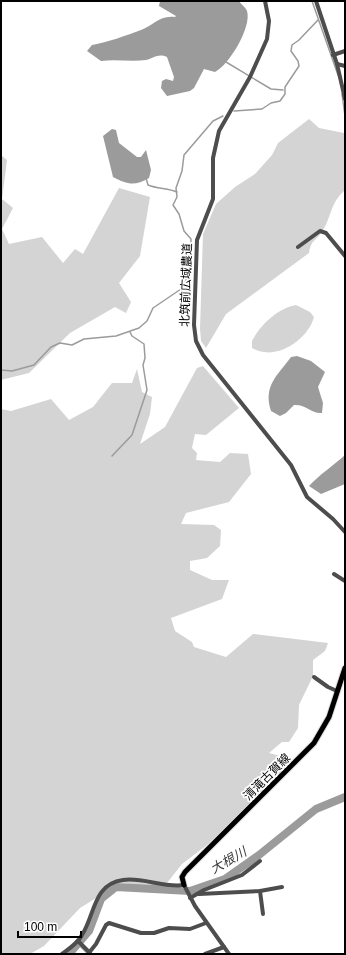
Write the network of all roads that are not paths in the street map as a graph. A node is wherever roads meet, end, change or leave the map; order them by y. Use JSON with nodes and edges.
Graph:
{"nodes":[{"id":1,"x":265,"y":1,"type":"edge"},
{"id":2,"x":317,"y":1,"type":"edge"},
{"id":3,"x":345,"y":51,"type":"edge"},
{"id":4,"x":333,"y":55,"type":"junction"},
{"id":5,"x":345,"y":62,"type":"edge"},
{"id":6,"x":338,"y":64,"type":"junction"},
{"id":7,"x":345,"y":66,"type":"edge"},
{"id":8,"x":345,"y":99,"type":"edge"},
{"id":9,"x":298,"y":247,"type":"dead end"},
{"id":10,"x":345,"y":256,"type":"edge"},
{"id":11,"x":345,"y":532,"type":"edge"},
{"id":12,"x":334,"y":574,"type":"dead end"},
{"id":13,"x":345,"y":582,"type":"edge"},
{"id":14,"x":345,"y":668,"type":"edge"},
{"id":15,"x":314,"y":677,"type":"dead end"},
{"id":16,"x":337,"y":691,"type":"junction"},
{"id":17,"x":260,"y":861,"type":"dead end"},
{"id":18,"x":184,"y":885,"type":"junction"},
{"id":19,"x":282,"y":887,"type":"dead end"},
{"id":20,"x":260,"y":891,"type":"junction"},
{"id":21,"x":199,"y":894,"type":"junction"},
{"id":22,"x":190,"y":898,"type":"junction"},
{"id":23,"x":263,"y":914,"type":"dead end"},
{"id":24,"x":206,"y":923,"type":"junction"},
{"id":25,"x":78,"y":941,"type":"junction"},
{"id":26,"x":224,"y":947,"type":"junction"},
{"id":27,"x":62,"y":954,"type":"edge"},
{"id":28,"x":89,"y":954,"type":"edge"},
{"id":29,"x":205,"y":954,"type":"edge"},
{"id":30,"x":229,"y":954,"type":"edge"}],
"edges":[{"from":1,"to":11,"type":"street","name":"北筑前広域農道"},
{"from":2,"to":4,"type":"street"},
{"from":3,"to":4,"type":"street"},
{"from":4,"to":6,"type":"street"},
{"from":5,"to":6,"type":"street"},
{"from":6,"to":7,"type":"street"},
{"from":6,"to":8,"type":"street"},
{"from":9,"to":10,"type":"street"},
{"from":12,"to":13,"type":"street"},
{"from":14,"to":16,"type":"main road","name":"清滝古賀線"},
{"from":15,"to":16,"type":"street"},
{"from":16,"to":18,"type":"main road","name":"清滝古賀線"},
{"from":17,"to":21,"type":"street"},
{"from":18,"to":22,"type":"street"},
{"from":18,"to":25,"type":"street"},
{"from":19,"to":20,"type":"street"},
{"from":20,"to":21,"type":"street"},
{"from":20,"to":23,"type":"street"},
{"from":21,"to":22,"type":"street"},
{"from":22,"to":24,"type":"street"},
{"from":24,"to":26,"type":"street"},
{"from":24,"to":28,"type":"street"},
{"from":25,"to":27,"type":"street"},
{"from":25,"to":28,"type":"street"},
{"from":26,"to":29,"type":"street"},
{"from":26,"to":30,"type":"street"}]}
